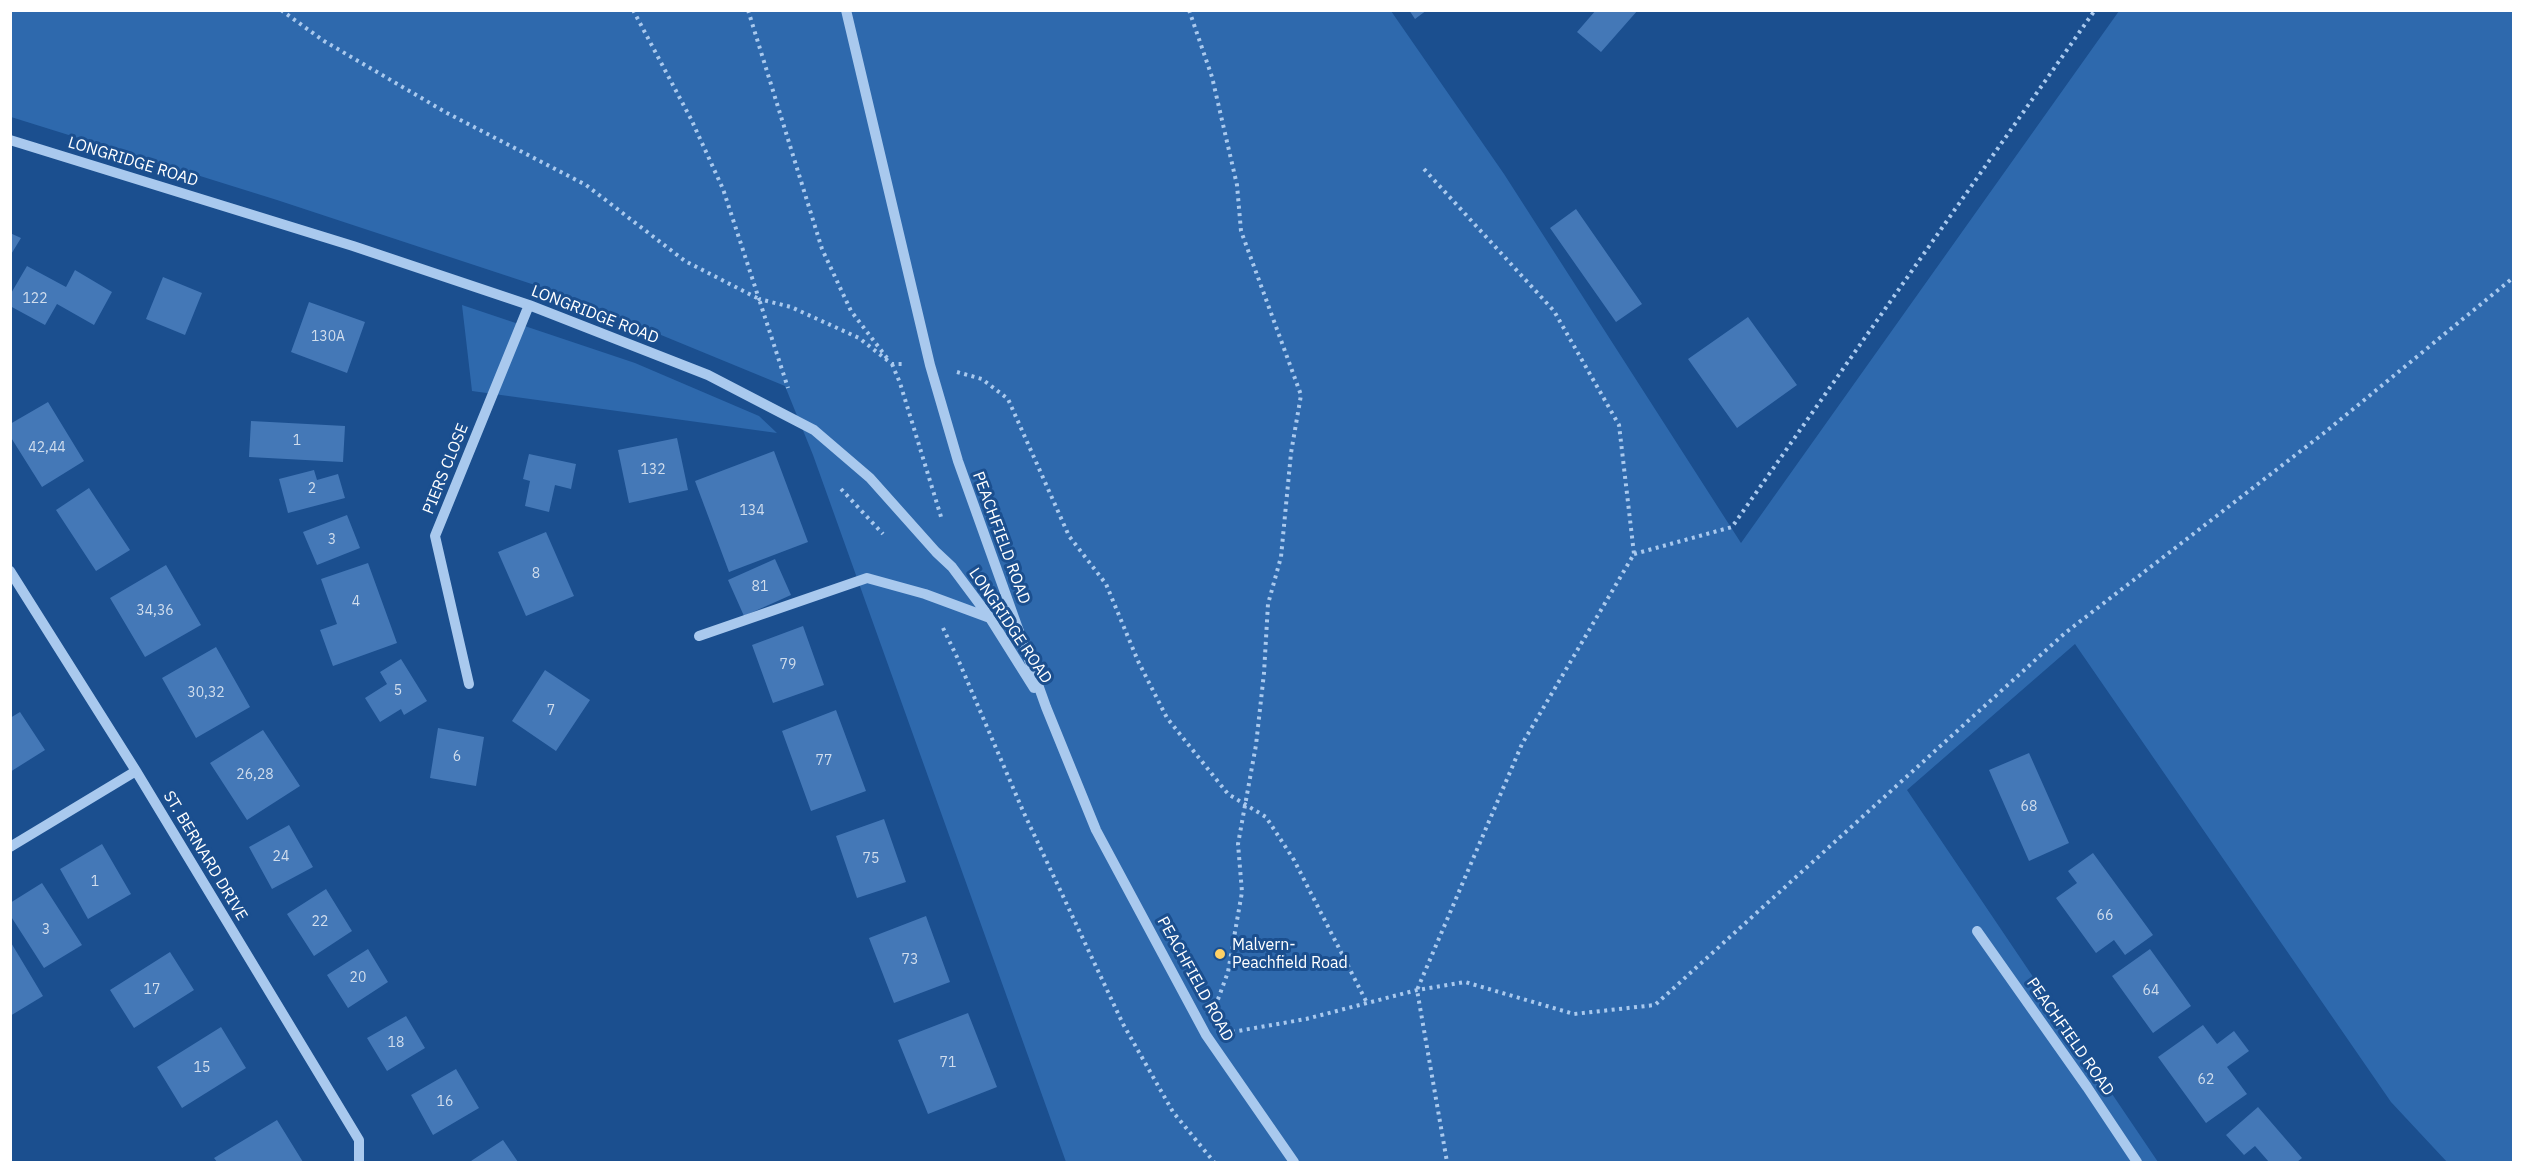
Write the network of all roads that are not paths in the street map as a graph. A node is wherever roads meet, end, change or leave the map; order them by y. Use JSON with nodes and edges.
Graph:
{"nodes":[{"id":1,"x":846,"y":10,"type":"edge"},
{"id":2,"x":10,"y":140,"type":"edge"},
{"id":3,"x":529,"y":305,"type":"junction"},
{"id":4,"x":10,"y":570,"type":"edge"},
{"id":5,"x":990,"y":618,"type":"junction"},
{"id":6,"x":699,"y":636,"type":"dead end"},
{"id":7,"x":469,"y":684,"type":"dead end"},
{"id":8,"x":1046,"y":707,"type":"junction"},
{"id":9,"x":136,"y":771,"type":"junction"},
{"id":10,"x":10,"y":847,"type":"edge"},
{"id":11,"x":1977,"y":931,"type":"dead end"},
{"id":12,"x":359,"y":1162,"type":"edge"},
{"id":13,"x":1294,"y":1162,"type":"edge"},
{"id":14,"x":2137,"y":1162,"type":"edge"}],
"edges":[{"from":1,"to":8,"type":"street","name":"PEACHFIELD ROAD"},
{"from":2,"to":3,"type":"street","name":"LONGRIDGE ROAD"},
{"from":3,"to":5,"type":"street","name":"LONGRIDGE ROAD"},
{"from":3,"to":7,"type":"street","name":"PIERS CLOSE"},
{"from":4,"to":9,"type":"street","name":"ST. BERNARD DRIVE"},
{"from":5,"to":6,"type":"street"},
{"from":5,"to":8,"type":"street","name":"LONGRIDGE ROAD"},
{"from":8,"to":13,"type":"street","name":"PEACHFIELD ROAD"},
{"from":9,"to":10,"type":"street"},
{"from":9,"to":12,"type":"street","name":"ST. BERNARD DRIVE"},
{"from":11,"to":14,"type":"street","name":"PEACHFIELD ROAD"}]}
